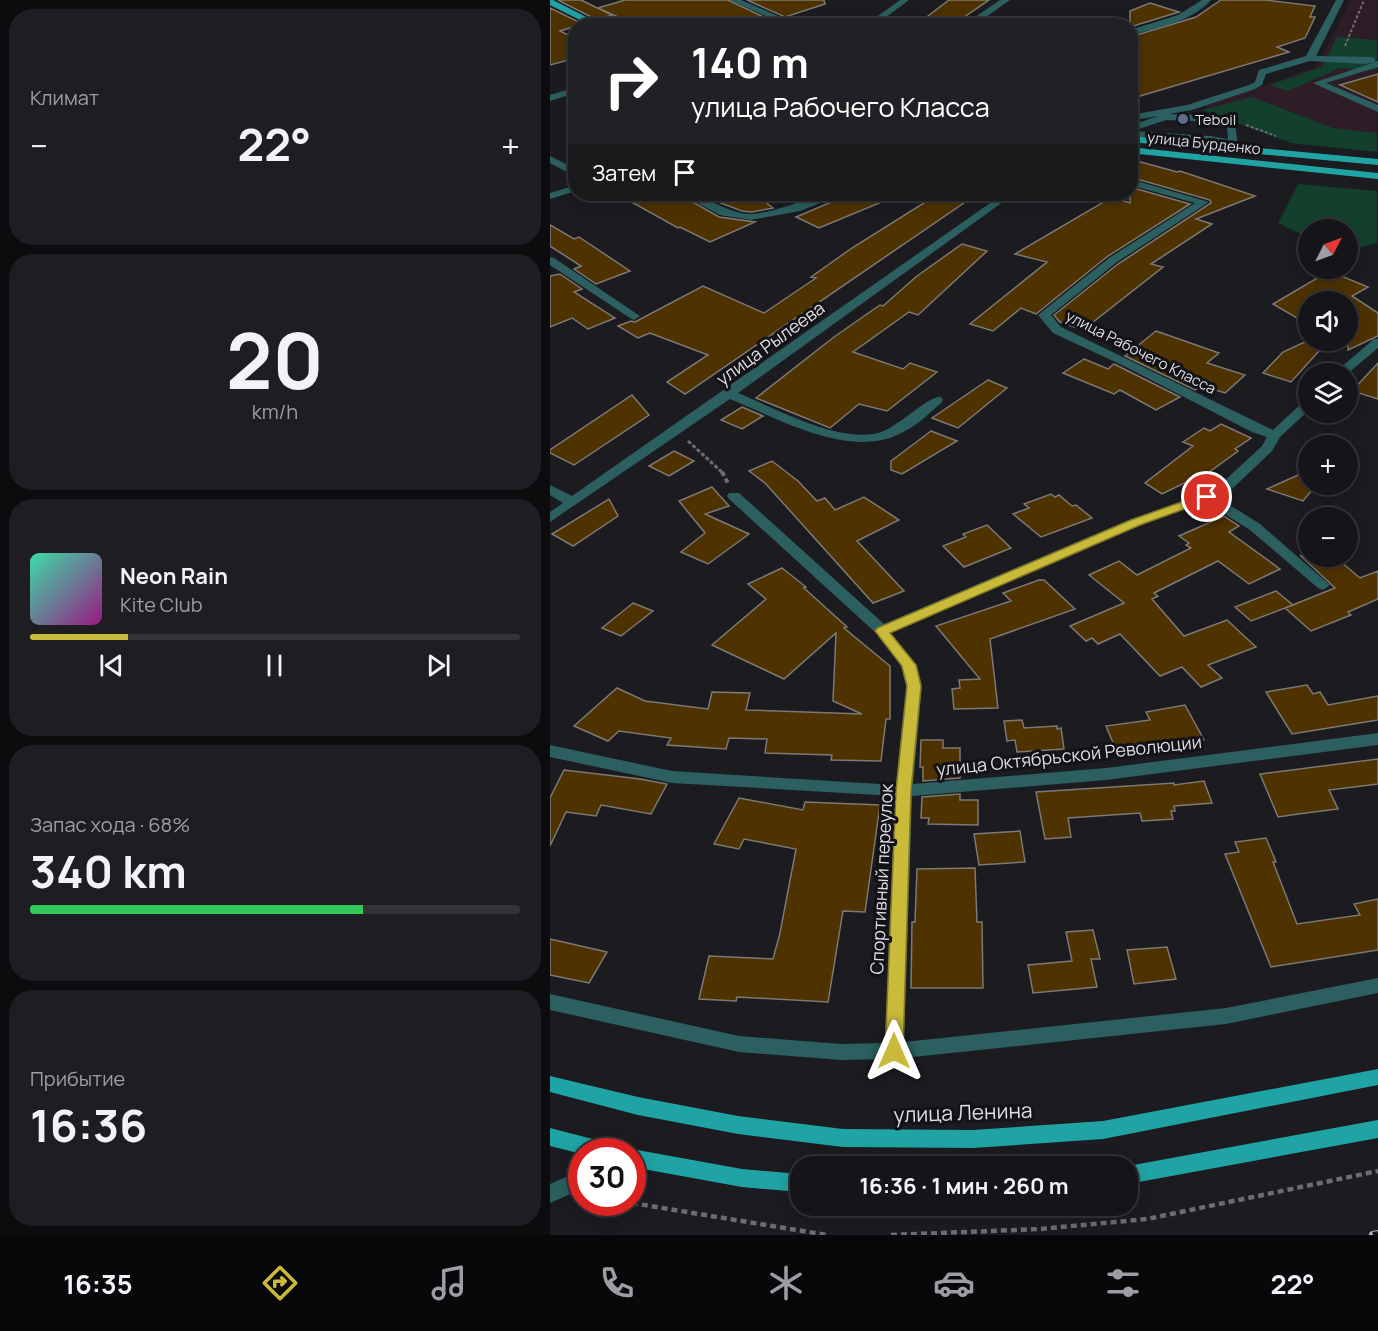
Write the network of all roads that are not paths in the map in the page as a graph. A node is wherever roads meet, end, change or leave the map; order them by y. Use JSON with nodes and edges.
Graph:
{"nodes":[{"id":1,"x":734,"y":0,"type":"edge"},
{"id":2,"x":905,"y":0,"type":"edge"},
{"id":3,"x":1006,"y":0,"type":"edge"},
{"id":4,"x":1207,"y":0,"type":"edge"},
{"id":5,"x":1340,"y":0,"type":"edge"},
{"id":6,"x":550,"y":2,"type":"edge"},
{"id":7,"x":550,"y":11,"type":"edge"},
{"id":8,"x":583,"y":18,"type":"edge"},
{"id":9,"x":778,"y":18,"type":"edge"},
{"id":10,"x":879,"y":18,"type":"edge"},
{"id":11,"x":978,"y":18,"type":"edge"},
{"id":12,"x":568,"y":20,"type":"edge"},
{"id":13,"x":1138,"y":30,"type":"edge"},
{"id":14,"x":1310,"y":58,"type":"junction"},
{"id":15,"x":1378,"y":58,"type":"edge"},
{"id":16,"x":1366,"y":62,"type":"junction"},
{"id":17,"x":1378,"y":64,"type":"edge"},
{"id":18,"x":568,"y":92,"type":"edge"},
{"id":19,"x":550,"y":98,"type":"edge"},
{"id":20,"x":1378,"y":110,"type":"edge"},
{"id":21,"x":1138,"y":117,"type":"edge"},
{"id":22,"x":1138,"y":126,"type":"edge"},
{"id":23,"x":1138,"y":134,"type":"edge"},
{"id":24,"x":1138,"y":141,"type":"edge"},
{"id":25,"x":1233,"y":147,"type":"junction"},
{"id":26,"x":1251,"y":150,"type":"junction"},
{"id":27,"x":1138,"y":151,"type":"edge"},
{"id":28,"x":550,"y":159,"type":"edge"},
{"id":29,"x":1378,"y":162,"type":"edge"},
{"id":30,"x":568,"y":169,"type":"edge"},
{"id":31,"x":1378,"y":176,"type":"edge"},
{"id":32,"x":1138,"y":184,"type":"edge"},
{"id":33,"x":568,"y":190,"type":"edge"},
{"id":34,"x":550,"y":196,"type":"edge"},
{"id":35,"x":700,"y":201,"type":"edge"},
{"id":36,"x":814,"y":201,"type":"edge"},
{"id":37,"x":999,"y":201,"type":"edge"},
{"id":38,"x":550,"y":260,"type":"edge"},
{"id":39,"x":634,"y":316,"type":"dead end"},
{"id":40,"x":1378,"y":342,"type":"edge"},
{"id":41,"x":1352,"y":363,"type":"edge"},
{"id":42,"x":729,"y":394,"type":"junction"},
{"id":43,"x":937,"y":400,"type":"dead end"},
{"id":44,"x":1298,"y":413,"type":"edge"},
{"id":45,"x":1275,"y":435,"type":"junction"},
{"id":46,"x":550,"y":489,"type":"edge"},
{"id":47,"x":734,"y":496,"type":"road end"},
{"id":48,"x":1207,"y":497,"type":"junction"},
{"id":49,"x":572,"y":502,"type":"junction"},
{"id":50,"x":550,"y":518,"type":"edge"},
{"id":51,"x":1324,"y":585,"type":"dead end"},
{"id":52,"x":882,"y":631,"type":"junction"},
{"id":53,"x":1378,"y":739,"type":"edge"},
{"id":54,"x":550,"y":751,"type":"edge"},
{"id":55,"x":904,"y":791,"type":"junction"},
{"id":56,"x":1378,"y":985,"type":"edge"},
{"id":57,"x":550,"y":1002,"type":"edge"},
{"id":58,"x":894,"y":1051,"type":"junction"},
{"id":59,"x":1378,"y":1077,"type":"edge"},
{"id":60,"x":550,"y":1084,"type":"edge"},
{"id":61,"x":1378,"y":1129,"type":"edge"},
{"id":62,"x":550,"y":1137,"type":"edge"},
{"id":63,"x":568,"y":1142,"type":"edge"},
{"id":64,"x":646,"y":1161,"type":"edge"},
{"id":65,"x":1138,"y":1173,"type":"edge"},
{"id":66,"x":790,"y":1182,"type":"edge"},
{"id":67,"x":568,"y":1186,"type":"edge"},
{"id":68,"x":550,"y":1194,"type":"edge"}],
"edges":[{"from":1,"to":9,"type":"street"},
{"from":2,"to":10,"type":"street"},
{"from":3,"to":11,"type":"street"},
{"from":4,"to":13,"type":"street"},
{"from":5,"to":14,"type":"street"},
{"from":6,"to":8,"type":"main road"},
{"from":7,"to":12,"type":"main road"},
{"from":14,"to":16,"type":"street"},
{"from":14,"to":21,"type":"street"},
{"from":15,"to":16,"type":"street"},
{"from":16,"to":17,"type":"street"},
{"from":17,"to":20,"type":"street"},
{"from":18,"to":19,"type":"street"},
{"from":22,"to":25,"type":"street"},
{"from":23,"to":25,"type":"street"},
{"from":24,"to":26,"type":"main road","name":"улица Бурденко"},
{"from":25,"to":26,"type":"street"},
{"from":26,"to":29,"type":"main road","name":"улица Бурденко"},
{"from":27,"to":31,"type":"main road","name":"улица Бурденко"},
{"from":28,"to":30,"type":"street"},
{"from":32,"to":45,"type":"street","name":"улица Рабочего Класса"},
{"from":33,"to":34,"type":"street"},
{"from":35,"to":36,"type":"street"},
{"from":37,"to":42,"type":"street","name":"улица Рылеева"},
{"from":38,"to":39,"type":"street"},
{"from":40,"to":41,"type":"street"},
{"from":42,"to":43,"type":"street"},
{"from":42,"to":49,"type":"street","name":"улица Рылеева"},
{"from":44,"to":45,"type":"street"},
{"from":45,"to":48,"type":"street"},
{"from":46,"to":49,"type":"street"},
{"from":47,"to":52,"type":"street","name":"Спортивный переулок"},
{"from":48,"to":51,"type":"street"},
{"from":48,"to":52,"type":"street"},
{"from":49,"to":50,"type":"street","name":"улица Рылеева"},
{"from":52,"to":55,"type":"street","name":"Спортивный переулок"},
{"from":53,"to":55,"type":"street","name":"улица Октябрьской Революции"},
{"from":54,"to":55,"type":"street","name":"улица Октябрьской Революции"},
{"from":55,"to":58,"type":"street","name":"Спортивный переулок"},
{"from":56,"to":58,"type":"street"},
{"from":57,"to":58,"type":"street"},
{"from":59,"to":60,"type":"main road","name":"улица Ленина"},
{"from":61,"to":65,"type":"main road"},
{"from":62,"to":63,"type":"main road"},
{"from":64,"to":66,"type":"main road"},
{"from":67,"to":68,"type":"street"}]}
